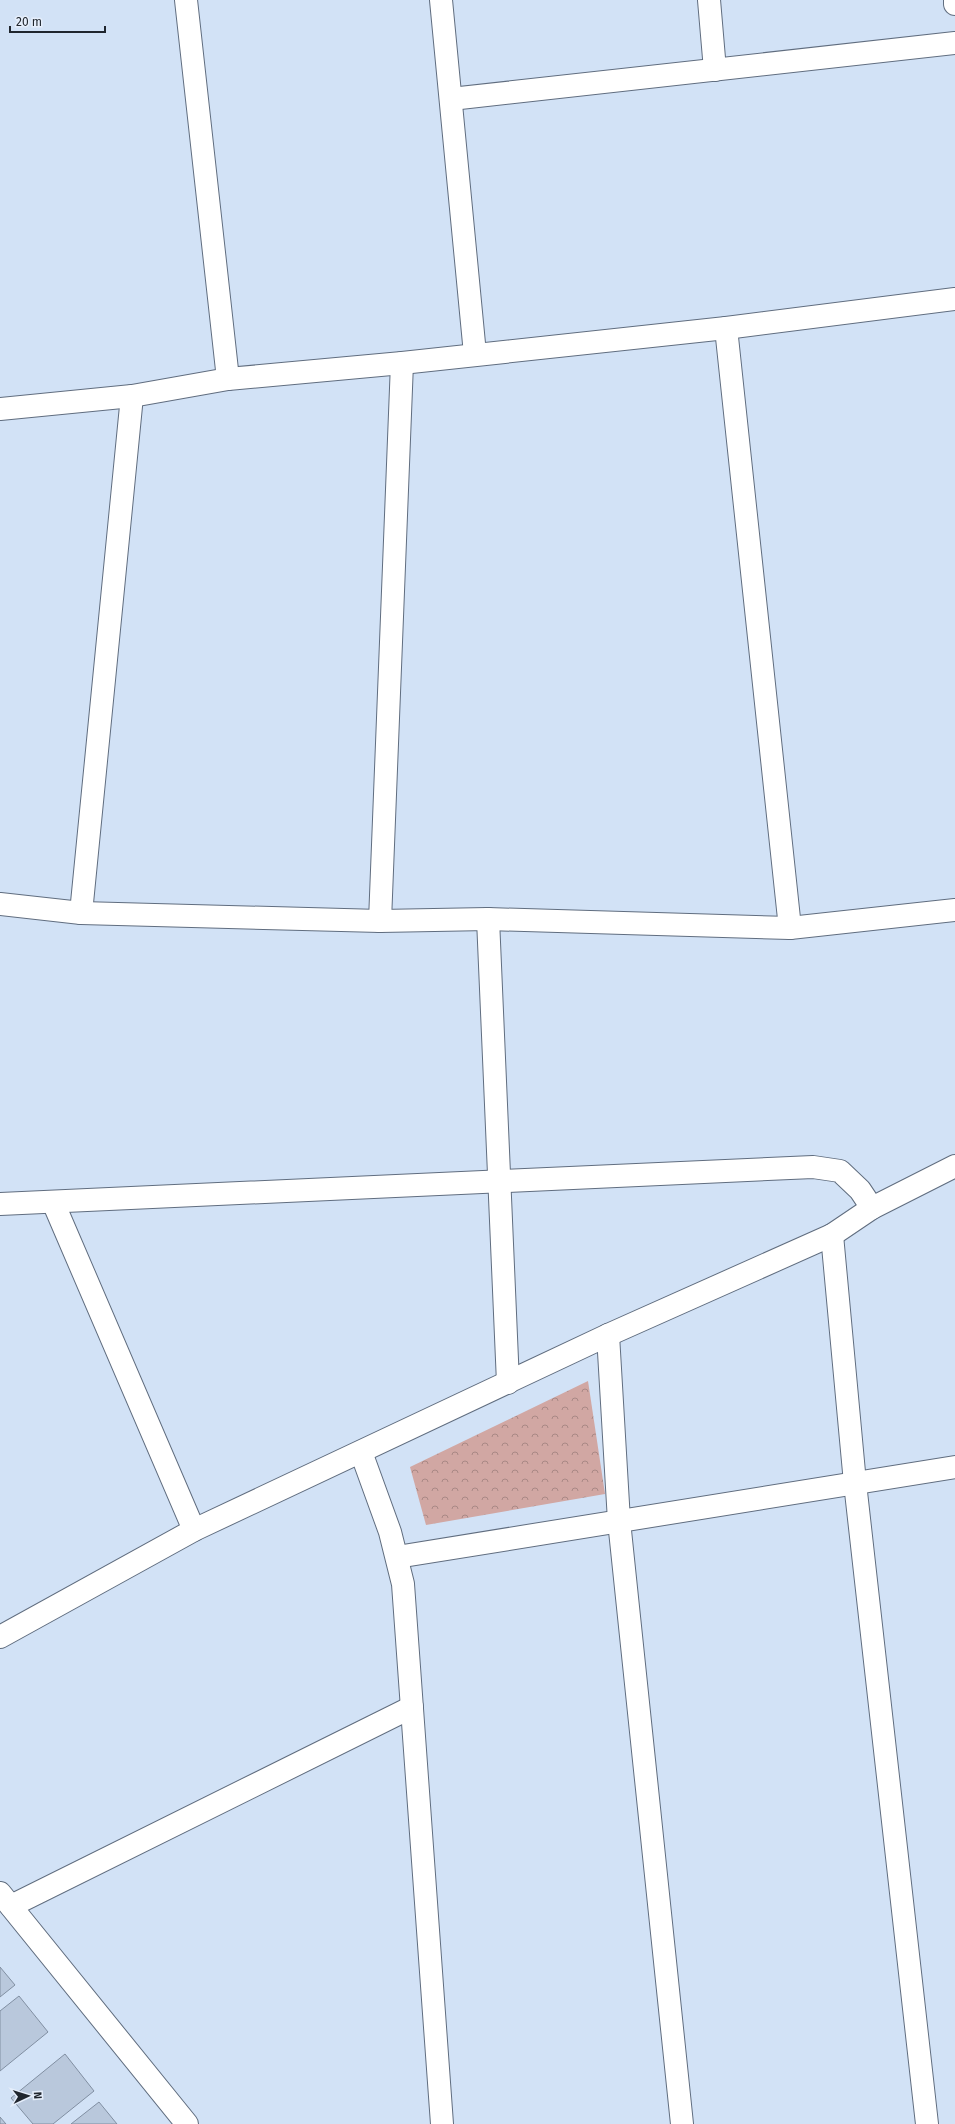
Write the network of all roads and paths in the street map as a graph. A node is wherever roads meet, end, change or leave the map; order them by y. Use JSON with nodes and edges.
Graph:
{"nodes":[{"id":1,"x":186,"y":0,"type":"edge"},
{"id":2,"x":441,"y":0,"type":"edge"},
{"id":3,"x":709,"y":0,"type":"edge"},
{"id":4,"x":954,"y":0,"type":"edge"},
{"id":5,"x":955,"y":4,"type":"edge"},
{"id":6,"x":955,"y":44,"type":"edge"},
{"id":7,"x":715,"y":70,"type":"junction"},
{"id":8,"x":451,"y":99,"type":"junction"},
{"id":9,"x":955,"y":299,"type":"edge"},
{"id":10,"x":726,"y":328,"type":"junction"},
{"id":11,"x":475,"y":354,"type":"junction"},
{"id":12,"x":402,"y":363,"type":"junction"},
{"id":13,"x":228,"y":379,"type":"junction"},
{"id":14,"x":132,"y":396,"type":"junction"},
{"id":15,"x":0,"y":408,"type":"edge"},
{"id":16,"x":0,"y":904,"type":"edge"},
{"id":17,"x":955,"y":910,"type":"edge"},
{"id":18,"x":81,"y":913,"type":"junction"},
{"id":19,"x":488,"y":919,"type":"junction"},
{"id":20,"x":380,"y":921,"type":"junction"},
{"id":21,"x":790,"y":928,"type":"junction"},
{"id":22,"x":955,"y":1166,"type":"edge"},
{"id":23,"x":499,"y":1182,"type":"junction"},
{"id":24,"x":53,"y":1202,"type":"junction"},
{"id":25,"x":0,"y":1204,"type":"edge"},
{"id":26,"x":872,"y":1208,"type":"junction"},
{"id":27,"x":832,"y":1235,"type":"junction"},
{"id":28,"x":608,"y":1335,"type":"junction"},
{"id":29,"x":508,"y":1383,"type":"junction"},
{"id":30,"x":361,"y":1452,"type":"junction"},
{"id":31,"x":955,"y":1467,"type":"edge"},
{"id":32,"x":855,"y":1483,"type":"junction"},
{"id":33,"x":619,"y":1521,"type":"junction"},
{"id":34,"x":194,"y":1530,"type":"junction"},
{"id":35,"x":397,"y":1556,"type":"junction"},
{"id":36,"x":0,"y":1637,"type":"edge"},
{"id":37,"x":412,"y":1707,"type":"junction"},
{"id":38,"x":6,"y":1900,"type":"edge"},
{"id":39,"x":187,"y":2124,"type":"edge"},
{"id":40,"x":442,"y":2124,"type":"edge"},
{"id":41,"x":682,"y":2124,"type":"edge"},
{"id":42,"x":927,"y":2124,"type":"edge"}],
"edges":[{"from":1,"to":13,"type":"street"},
{"from":2,"to":8,"type":"street"},
{"from":3,"to":7,"type":"street"},
{"from":4,"to":5,"type":"street"},
{"from":6,"to":7,"type":"street"},
{"from":7,"to":8,"type":"street"},
{"from":8,"to":11,"type":"street"},
{"from":9,"to":10,"type":"street"},
{"from":10,"to":11,"type":"street"},
{"from":10,"to":21,"type":"street"},
{"from":11,"to":12,"type":"street"},
{"from":12,"to":13,"type":"street"},
{"from":12,"to":20,"type":"street"},
{"from":13,"to":14,"type":"street"},
{"from":14,"to":15,"type":"street"},
{"from":14,"to":18,"type":"street"},
{"from":16,"to":18,"type":"street"},
{"from":17,"to":21,"type":"street"},
{"from":18,"to":20,"type":"street"},
{"from":19,"to":20,"type":"street"},
{"from":19,"to":21,"type":"street"},
{"from":19,"to":23,"type":"street"},
{"from":22,"to":26,"type":"street"},
{"from":23,"to":24,"type":"street"},
{"from":23,"to":26,"type":"street"},
{"from":23,"to":29,"type":"street"},
{"from":24,"to":25,"type":"street"},
{"from":24,"to":34,"type":"street"},
{"from":26,"to":27,"type":"street"},
{"from":27,"to":28,"type":"street"},
{"from":27,"to":32,"type":"street"},
{"from":28,"to":29,"type":"street"},
{"from":28,"to":33,"type":"street"},
{"from":29,"to":30,"type":"street"},
{"from":30,"to":34,"type":"street"},
{"from":30,"to":35,"type":"street"},
{"from":31,"to":32,"type":"street"},
{"from":32,"to":33,"type":"street"},
{"from":32,"to":42,"type":"street"},
{"from":33,"to":35,"type":"street"},
{"from":33,"to":41,"type":"street"},
{"from":34,"to":36,"type":"street"},
{"from":35,"to":37,"type":"street"},
{"from":37,"to":38,"type":"street"},
{"from":37,"to":40,"type":"street"},
{"from":38,"to":39,"type":"street"}]}
